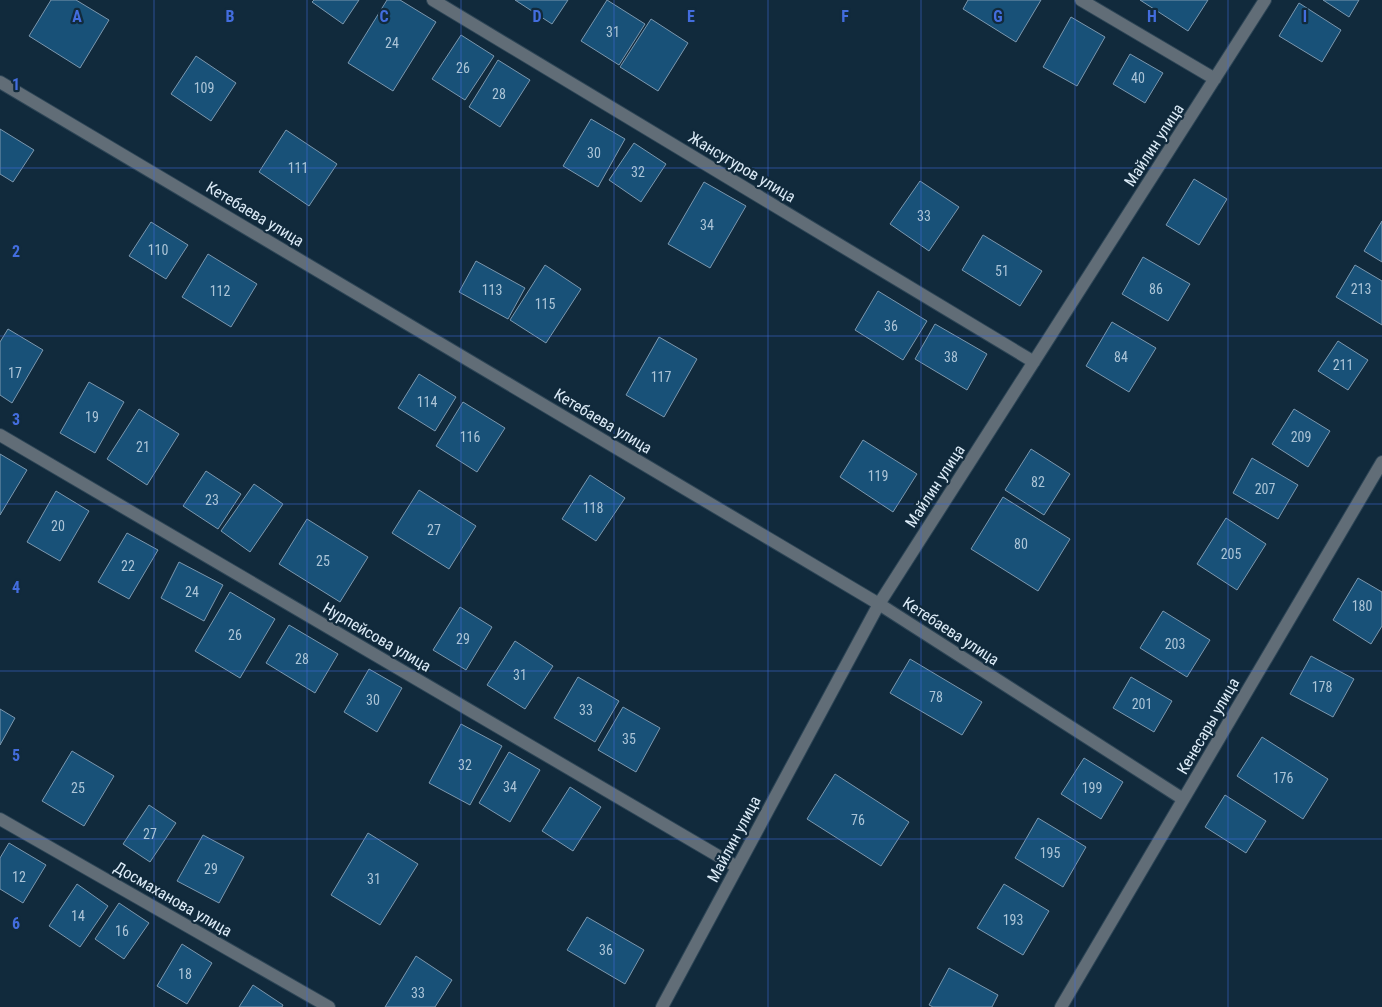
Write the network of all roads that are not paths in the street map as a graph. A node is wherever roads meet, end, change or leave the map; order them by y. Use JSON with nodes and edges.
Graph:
{"nodes":[{"id":1,"x":433,"y":0,"type":"edge"},
{"id":2,"x":1081,"y":0,"type":"edge"},
{"id":3,"x":1266,"y":0,"type":"edge"},
{"id":4,"x":1215,"y":79,"type":"junction"},
{"id":5,"x":0,"y":82,"type":"edge"},
{"id":6,"x":1034,"y":362,"type":"junction"},
{"id":7,"x":0,"y":435,"type":"edge"},
{"id":8,"x":1382,"y":462,"type":"edge"},
{"id":9,"x":879,"y":604,"type":"junction"},
{"id":10,"x":1184,"y":800,"type":"junction"},
{"id":11,"x":0,"y":819,"type":"edge"},
{"id":12,"x":737,"y":868,"type":"junction"},
{"id":13,"x":329,"y":1007,"type":"edge"},
{"id":14,"x":662,"y":1007,"type":"edge"},
{"id":15,"x":1061,"y":1007,"type":"edge"}],
"edges":[{"from":1,"to":6,"type":"street","name":"Жансугуров улица"},
{"from":2,"to":4,"type":"street"},
{"from":3,"to":4,"type":"street","name":"Майлин улица"},
{"from":4,"to":6,"type":"street","name":"Майлин улица"},
{"from":5,"to":9,"type":"street","name":"Кетебаева улица"},
{"from":6,"to":9,"type":"street","name":"Майлин улица"},
{"from":7,"to":12,"type":"street","name":"Нурпейсова улица"},
{"from":8,"to":10,"type":"street","name":"Кенесары улица"},
{"from":9,"to":10,"type":"street","name":"Кетебаева улица"},
{"from":9,"to":12,"type":"street","name":"Майлин улица"},
{"from":10,"to":15,"type":"street","name":"Кенесары улица"},
{"from":11,"to":13,"type":"street","name":"Досмаханова улица"},
{"from":12,"to":14,"type":"street","name":"Майлин улица"}]}
